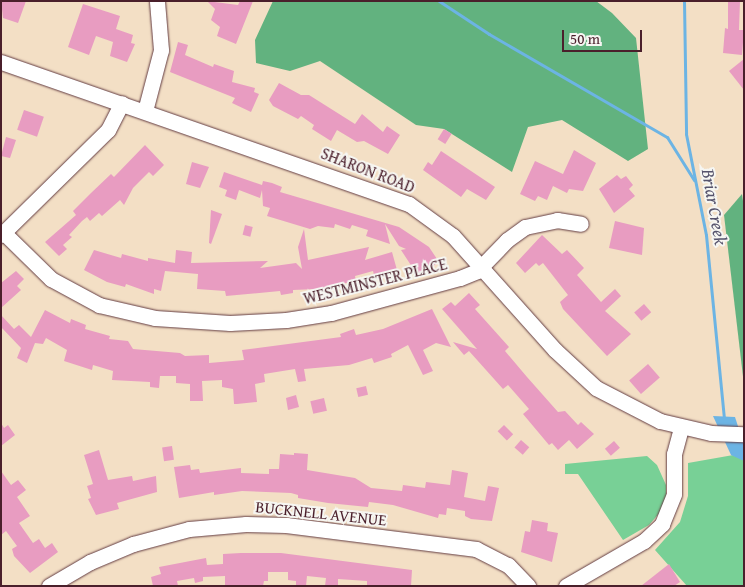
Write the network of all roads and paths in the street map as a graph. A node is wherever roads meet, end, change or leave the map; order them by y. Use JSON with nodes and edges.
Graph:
{"nodes":[{"id":1,"x":156,"y":1,"type":"edge"},
{"id":2,"x":1,"y":62,"type":"edge"},
{"id":3,"x":122,"y":103,"type":"junction"},
{"id":4,"x":145,"y":111,"type":"junction"},
{"id":5,"x":581,"y":224,"type":"dead end"},
{"id":6,"x":3,"y":234,"type":"edge"},
{"id":7,"x":481,"y":267,"type":"junction"},
{"id":8,"x":680,"y":427,"type":"junction"},
{"id":9,"x":744,"y":434,"type":"edge"},
{"id":10,"x":49,"y":586,"type":"edge"},
{"id":11,"x":528,"y":586,"type":"edge"},
{"id":12,"x":566,"y":586,"type":"edge"}],
"edges":[{"from":1,"to":4,"type":"street"},
{"from":2,"to":3,"type":"street","name":"SHARON ROAD"},
{"from":3,"to":4,"type":"street","name":"SHARON ROAD"},
{"from":3,"to":6,"type":"street"},
{"from":4,"to":7,"type":"street","name":"SHARON ROAD"},
{"from":5,"to":7,"type":"street","name":"WESTMINSTER PLACE"},
{"from":6,"to":7,"type":"street","name":"WESTMINSTER PLACE"},
{"from":7,"to":8,"type":"street","name":"SHARON ROAD"},
{"from":8,"to":9,"type":"street","name":"SHARON ROAD"},
{"from":8,"to":12,"type":"street"},
{"from":10,"to":11,"type":"street","name":"BUCKNELL AVENUE"}]}
